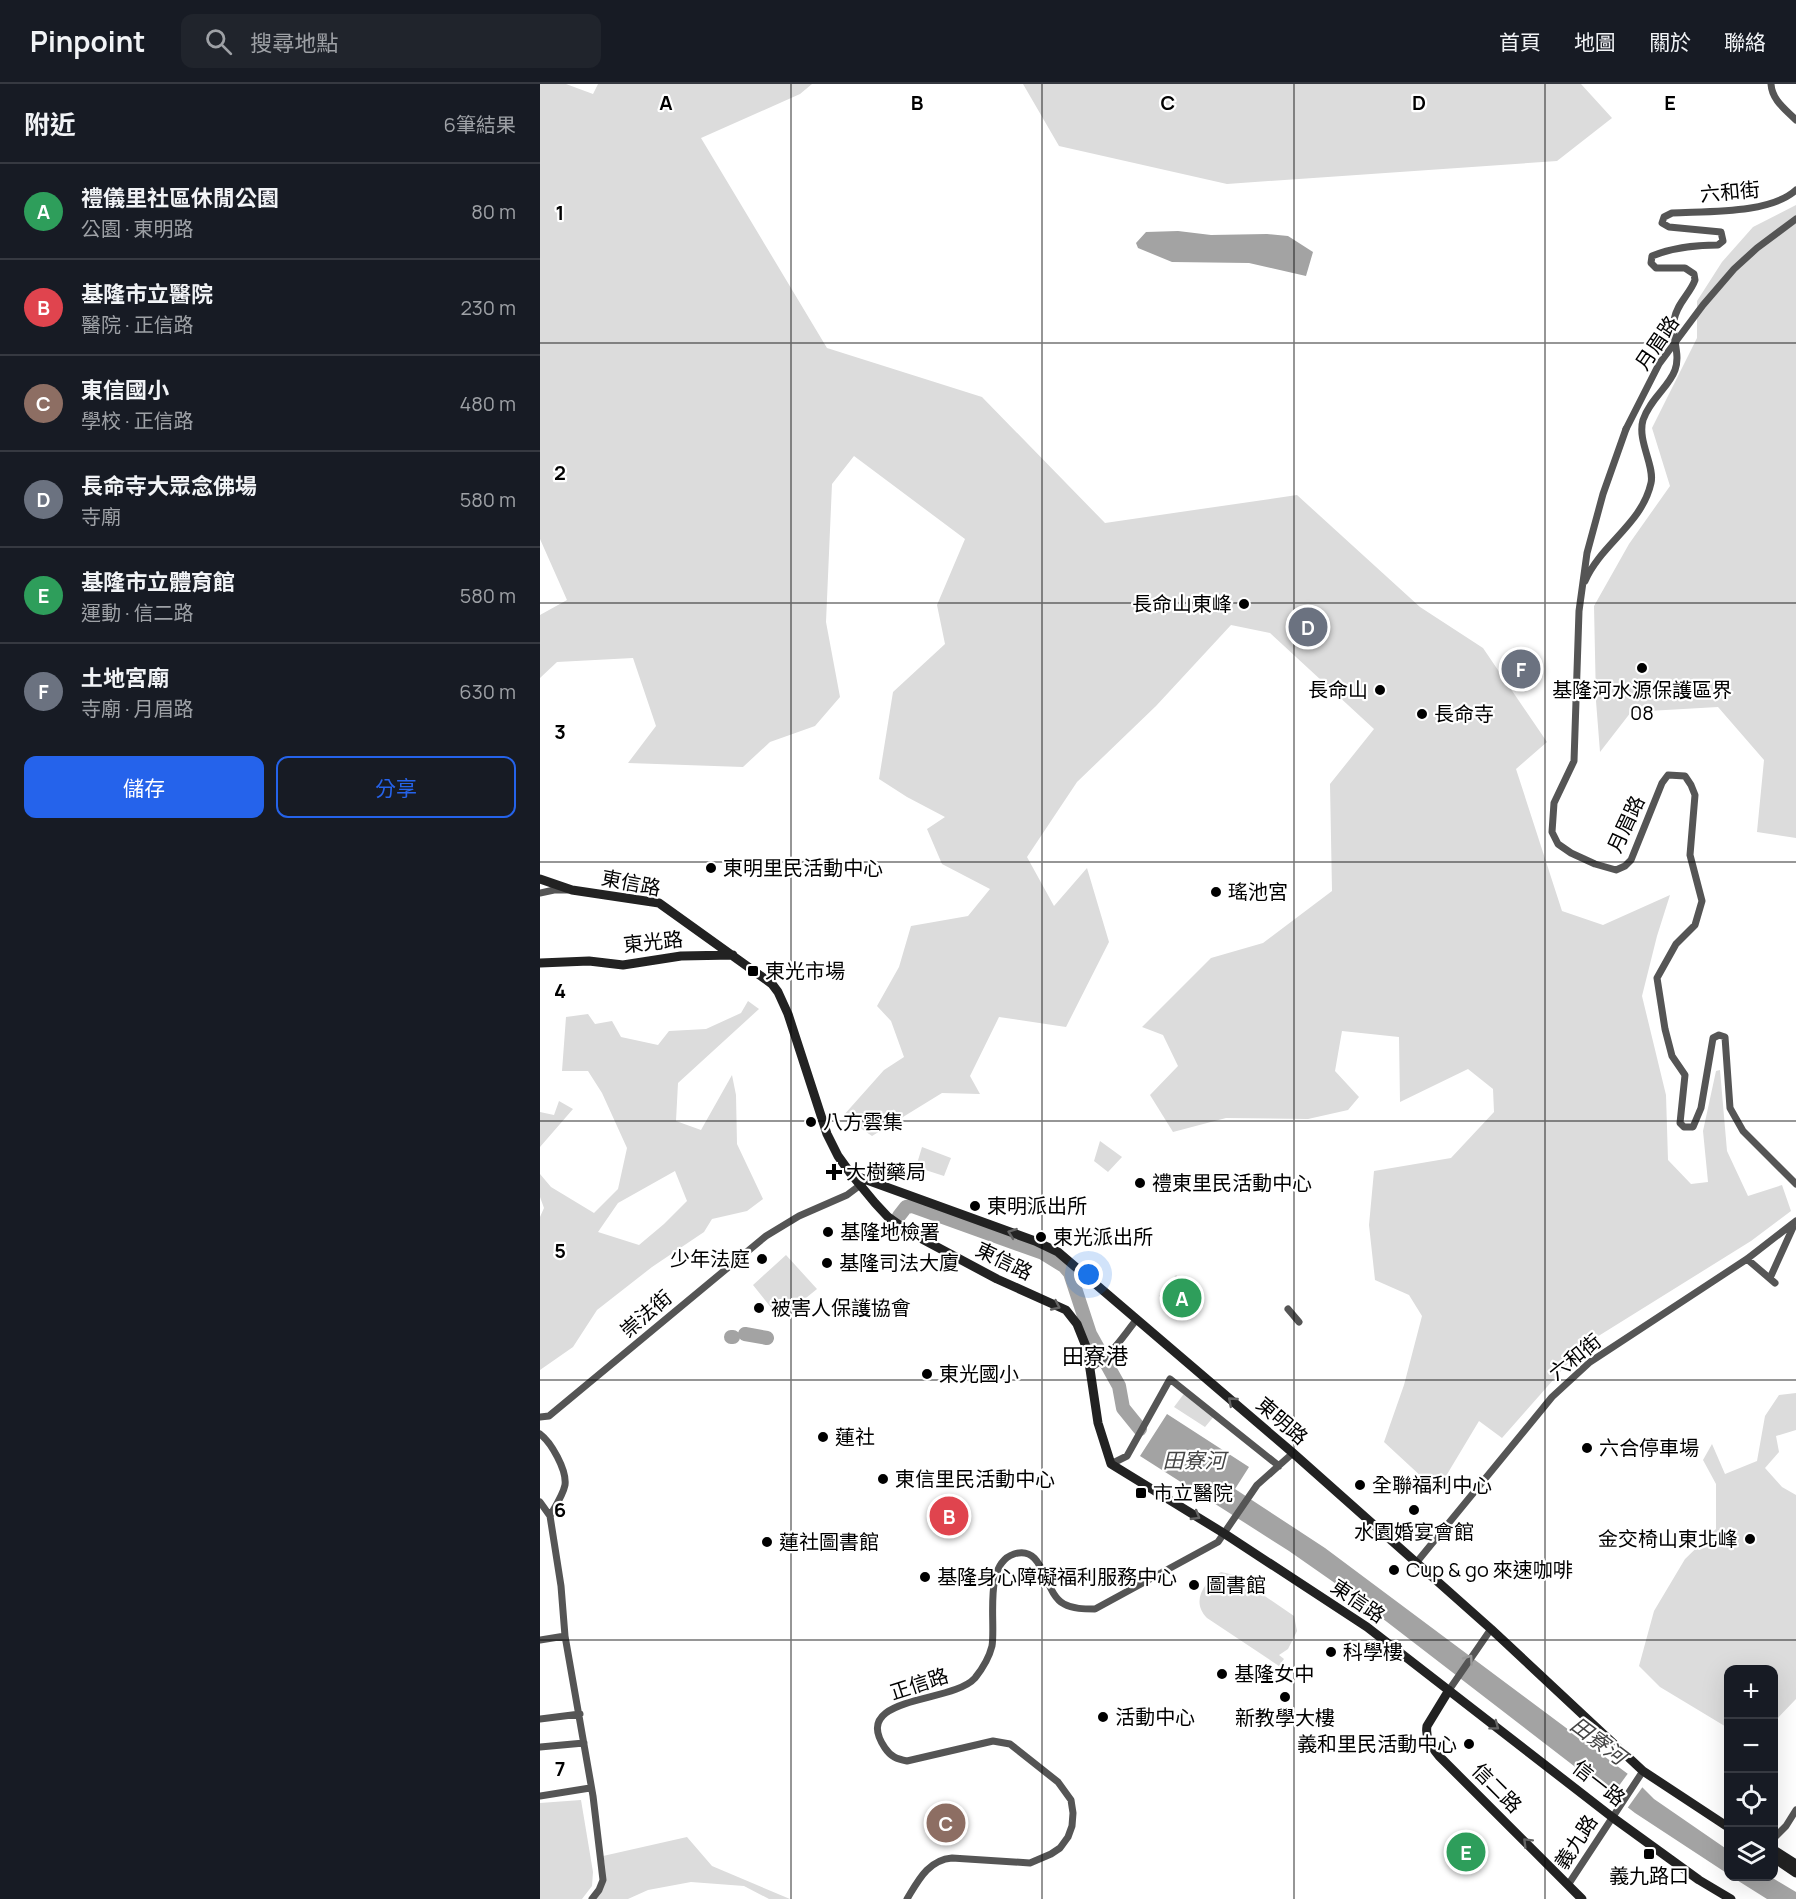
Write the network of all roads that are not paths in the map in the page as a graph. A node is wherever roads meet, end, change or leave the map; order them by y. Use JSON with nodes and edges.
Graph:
{"nodes":[{"id":1,"x":1771,"y":84,"type":"edge"},
{"id":2,"x":1796,"y":120,"type":"edge"},
{"id":3,"x":1796,"y":190,"type":"edge"},
{"id":4,"x":1796,"y":219,"type":"edge"},
{"id":5,"x":1581,"y":589,"type":"junction"},
{"id":6,"x":540,"y":879,"type":"edge"},
{"id":7,"x":572,"y":890,"type":"junction"},
{"id":8,"x":540,"y":892,"type":"edge"},
{"id":9,"x":734,"y":955,"type":"junction"},
{"id":10,"x":540,"y":963,"type":"edge"},
{"id":11,"x":850,"y":1174,"type":"joint"},
{"id":12,"x":862,"y":1183,"type":"junction"},
{"id":13,"x":1796,"y":1184,"type":"edge"},
{"id":14,"x":1796,"y":1221,"type":"edge"},
{"id":15,"x":1747,"y":1259,"type":"junction"},
{"id":16,"x":1288,"y":1309,"type":"dead end"},
{"id":17,"x":1137,"y":1319,"type":"junction"},
{"id":18,"x":1299,"y":1322,"type":"dead end"},
{"id":19,"x":1094,"y":1366,"type":"junction"},
{"id":20,"x":540,"y":1417,"type":"edge"},
{"id":21,"x":540,"y":1434,"type":"edge"},
{"id":22,"x":1293,"y":1453,"type":"junction"},
{"id":23,"x":1111,"y":1464,"type":"junction"},
{"id":24,"x":1279,"y":1466,"type":"junction"},
{"id":25,"x":540,"y":1502,"type":"edge"},
{"id":26,"x":550,"y":1516,"type":"junction"},
{"id":27,"x":1225,"y":1534,"type":"junction"},
{"id":28,"x":1416,"y":1563,"type":"junction"},
{"id":29,"x":1491,"y":1629,"type":"junction"},
{"id":30,"x":565,"y":1636,"type":"junction"},
{"id":31,"x":540,"y":1640,"type":"edge"},
{"id":32,"x":1449,"y":1690,"type":"junction"},
{"id":33,"x":580,"y":1714,"type":"junction"},
{"id":34,"x":540,"y":1719,"type":"edge"},
{"id":35,"x":584,"y":1743,"type":"junction"},
{"id":36,"x":540,"y":1748,"type":"edge"},
{"id":37,"x":1643,"y":1771,"type":"junction"},
{"id":38,"x":590,"y":1788,"type":"junction"},
{"id":39,"x":540,"y":1796,"type":"edge"},
{"id":40,"x":1796,"y":1810,"type":"edge"},
{"id":41,"x":1612,"y":1817,"type":"junction"},
{"id":42,"x":1724,"y":1824,"type":"edge"},
{"id":43,"x":1778,"y":1833,"type":"edge"},
{"id":44,"x":1778,"y":1853,"type":"edge"},
{"id":45,"x":1778,"y":1861,"type":"edge"},
{"id":46,"x":1796,"y":1864,"type":"edge"},
{"id":47,"x":1796,"y":1873,"type":"edge"},
{"id":48,"x":1568,"y":1885,"type":"junction"},
{"id":49,"x":592,"y":1899,"type":"edge"},
{"id":50,"x":907,"y":1899,"type":"edge"},
{"id":51,"x":1582,"y":1899,"type":"edge"},
{"id":52,"x":1731,"y":1899,"type":"edge"}],
"edges":[{"from":1,"to":2,"type":"street"},
{"from":3,"to":5,"type":"street","name":"六和街"},
{"from":4,"to":5,"type":"street","name":"月眉路","bridge":true},
{"from":5,"to":13,"type":"street","name":"月眉路"},
{"from":6,"to":7,"type":"street"},
{"from":7,"to":8,"type":"street","name":"東信路"},
{"from":7,"to":9,"type":"street","name":"東信路"},
{"from":9,"to":10,"type":"street","name":"東光路"},
{"from":9,"to":11,"type":"street","name":"東信路"},
{"from":11,"to":12,"type":"street","name":"東明路"},
{"from":17,"to":12,"type":"street","name":"東明路","one_way":true},
{"from":12,"to":19,"type":"street","name":"東信路","one_way":true},
{"from":12,"to":20,"type":"street","name":"崇法街"},
{"from":14,"to":15,"type":"street","name":"六和街"},
{"from":14,"to":15,"type":"street"},
{"from":15,"to":28,"type":"street","name":"六和街"},
{"from":16,"to":18,"type":"street"},
{"from":17,"to":19,"type":"street"},
{"from":22,"to":17,"type":"street","name":"東明路","one_way":true},
{"from":19,"to":23,"type":"street","name":"東信路"},
{"from":21,"to":26,"type":"street"},
{"from":22,"to":24,"type":"street"},
{"from":22,"to":28,"type":"street","name":"東明路"},
{"from":23,"to":24,"type":"street"},
{"from":23,"to":27,"type":"street","name":"東信路","one_way":true},
{"from":24,"to":27,"type":"street"},
{"from":25,"to":26,"type":"street"},
{"from":26,"to":30,"type":"street"},
{"from":27,"to":32,"type":"street","name":"東信路"},
{"from":27,"to":50,"type":"street","name":"正信路"},
{"from":28,"to":29,"type":"street","name":"東明路"},
{"from":32,"to":29,"type":"street","one_way":true},
{"from":29,"to":37,"type":"street","name":"東明路"},
{"from":30,"to":31,"type":"street"},
{"from":30,"to":33,"type":"street"},
{"from":32,"to":41,"type":"street","name":"信一路","one_way":true},
{"from":48,"to":32,"type":"street","name":"信二路","one_way":true},
{"from":33,"to":34,"type":"street"},
{"from":33,"to":35,"type":"street"},
{"from":35,"to":36,"type":"street"},
{"from":35,"to":38,"type":"street"},
{"from":37,"to":41,"type":"street","name":"義九路"},
{"from":37,"to":42,"type":"street","name":"東明路"},
{"from":38,"to":39,"type":"street"},
{"from":38,"to":49,"type":"street"},
{"from":40,"to":43,"type":"street"},
{"from":41,"to":48,"type":"street","name":"義九路"},
{"from":41,"to":52,"type":"street","name":"信一路"},
{"from":44,"to":46,"type":"street"},
{"from":45,"to":47,"type":"street"},
{"from":48,"to":51,"type":"street","name":"信二路"}]}
